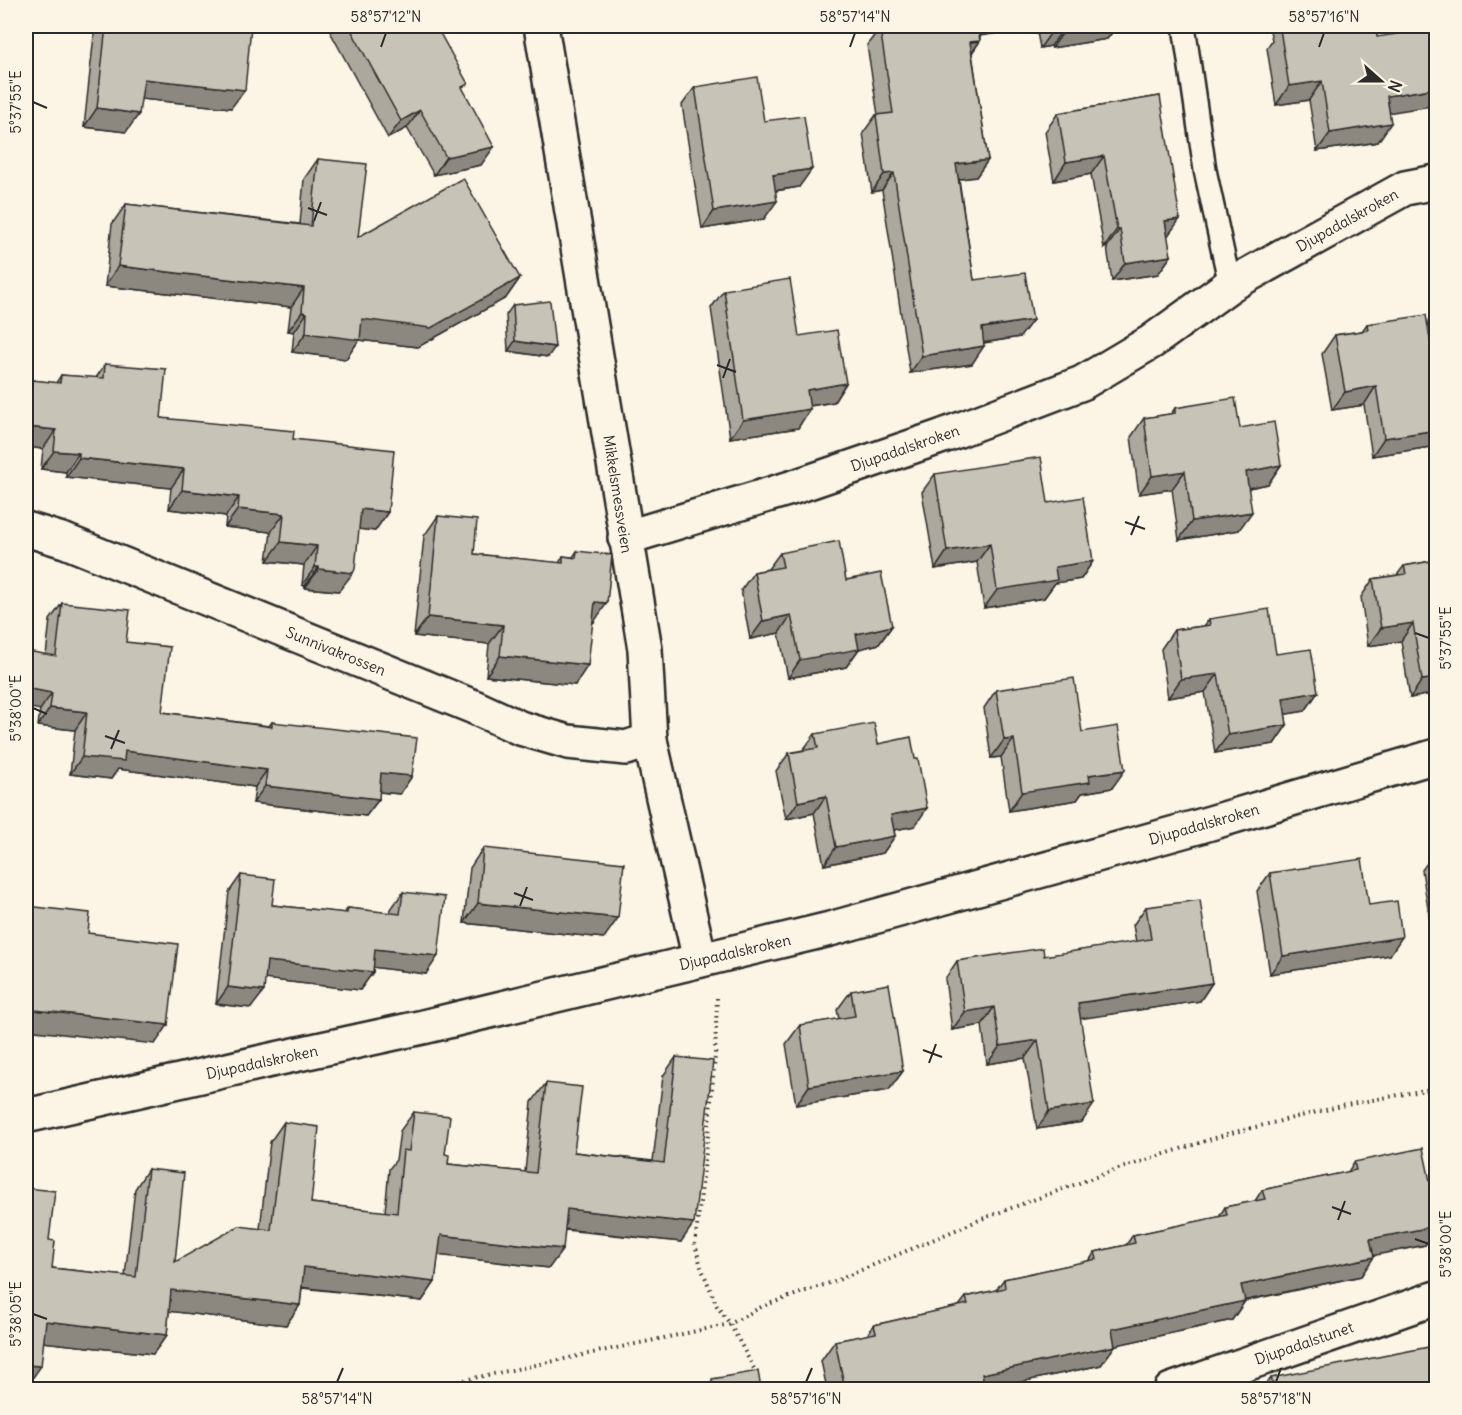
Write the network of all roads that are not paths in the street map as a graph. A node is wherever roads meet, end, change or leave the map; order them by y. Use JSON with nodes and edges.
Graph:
{"nodes":[{"id":1,"x":541,"y":26,"type":"edge"},
{"id":2,"x":1184,"y":26,"type":"edge"},
{"id":3,"x":1437,"y":182,"type":"edge"},
{"id":4,"x":1230,"y":285,"type":"junction"},
{"id":5,"x":26,"y":529,"type":"edge"},
{"id":6,"x":625,"y":538,"type":"junction"},
{"id":7,"x":650,"y":741,"type":"junction"},
{"id":8,"x":1437,"y":756,"type":"edge"},
{"id":9,"x":700,"y":960,"type":"junction"},
{"id":10,"x":26,"y":1116,"type":"edge"},
{"id":11,"x":1437,"y":1298,"type":"edge"},
{"id":12,"x":1171,"y":1389,"type":"edge"}],
"edges":[{"from":1,"to":6,"type":"street","name":"Mikkelsmessveien"},
{"from":2,"to":4,"type":"lane"},
{"from":3,"to":4,"type":"street","name":"Djupadalskroken"},
{"from":4,"to":6,"type":"street","name":"Djupadalskroken"},
{"from":5,"to":7,"type":"street","name":"Sunnivakrossen"},
{"from":6,"to":7,"type":"street","name":"Mikkelsmessveien"},
{"from":7,"to":9,"type":"street","name":"Mikkelsmessveien"},
{"from":8,"to":9,"type":"street","name":"Djupadalskroken"},
{"from":9,"to":10,"type":"street","name":"Djupadalskroken"},
{"from":11,"to":12,"type":"street","name":"Djupadalstunet"}]}
